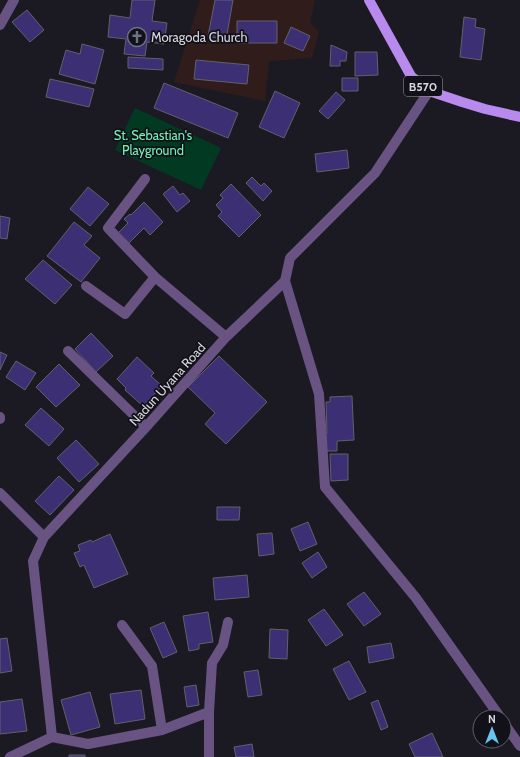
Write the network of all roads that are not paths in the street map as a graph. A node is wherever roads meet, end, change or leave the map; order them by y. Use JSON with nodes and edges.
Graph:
{"nodes":[{"id":1,"x":14,"y":0,"type":"edge"},
{"id":2,"x":369,"y":0,"type":"edge"},
{"id":3,"x":0,"y":25,"type":"edge"},
{"id":4,"x":429,"y":91,"type":"junction"},
{"id":5,"x":520,"y":117,"type":"edge"},
{"id":6,"x":145,"y":179,"type":"dead end"},
{"id":7,"x":155,"y":277,"type":"junction"},
{"id":8,"x":285,"y":281,"type":"junction"},
{"id":9,"x":86,"y":286,"type":"dead end"},
{"id":10,"x":226,"y":337,"type":"junction"},
{"id":11,"x":68,"y":352,"type":"dead end"},
{"id":12,"x":146,"y":427,"type":"junction"},
{"id":13,"x":0,"y":493,"type":"edge"},
{"id":14,"x":44,"y":537,"type":"junction"},
{"id":15,"x":228,"y":622,"type":"dead end"},
{"id":16,"x":122,"y":625,"type":"dead end"},
{"id":17,"x":494,"y":709,"type":"edge"},
{"id":18,"x":209,"y":712,"type":"junction"},
{"id":19,"x":162,"y":730,"type":"junction"},
{"id":20,"x":512,"y":734,"type":"edge"},
{"id":21,"x":52,"y":736,"type":"junction"},
{"id":22,"x":520,"y":746,"type":"edge"},
{"id":23,"x":10,"y":757,"type":"edge"},
{"id":24,"x":209,"y":757,"type":"edge"}],
"edges":[{"from":1,"to":3,"type":"street"},
{"from":2,"to":4,"type":"main road","number":"B570"},
{"from":4,"to":5,"type":"main road","number":"B570"},
{"from":4,"to":8,"type":"street"},
{"from":6,"to":7,"type":"street"},
{"from":7,"to":9,"type":"street"},
{"from":7,"to":10,"type":"street"},
{"from":8,"to":10,"type":"street","name":"Nadun Uyana Road"},
{"from":8,"to":17,"type":"street"},
{"from":10,"to":12,"type":"street","name":"Nadun Uyana Road"},
{"from":11,"to":12,"type":"street"},
{"from":12,"to":14,"type":"street","name":"Nadun Uyana Road"},
{"from":13,"to":14,"type":"street"},
{"from":14,"to":21,"type":"street","name":"Nadun Uyana Road"},
{"from":15,"to":18,"type":"street"},
{"from":16,"to":19,"type":"street"},
{"from":18,"to":19,"type":"street"},
{"from":18,"to":24,"type":"street"},
{"from":19,"to":21,"type":"street"},
{"from":20,"to":22,"type":"street"},
{"from":21,"to":23,"type":"street"}]}
